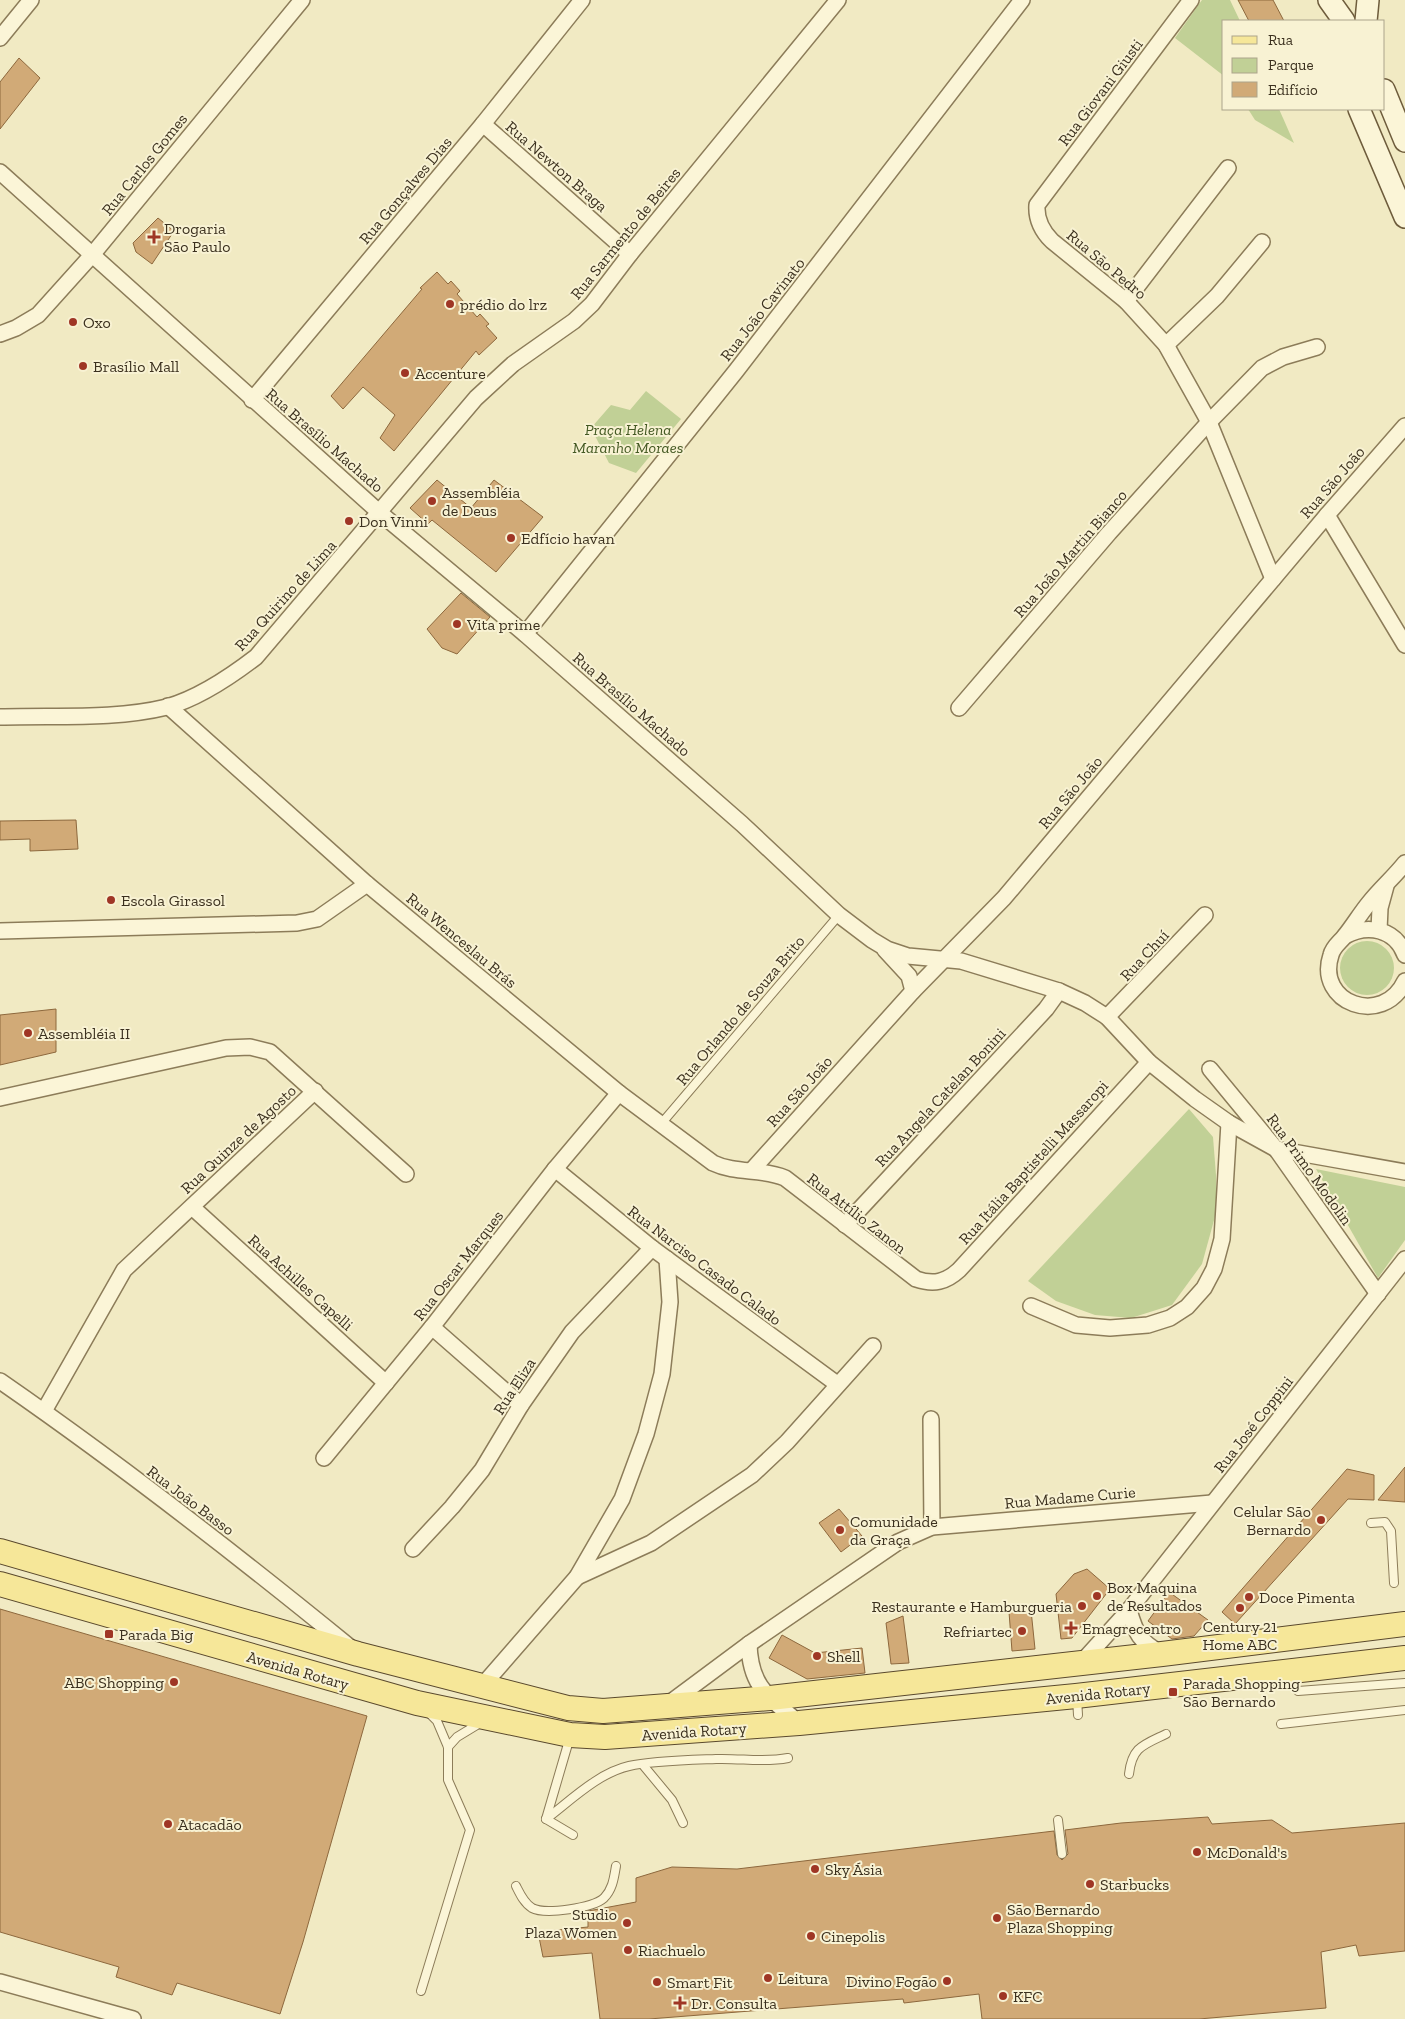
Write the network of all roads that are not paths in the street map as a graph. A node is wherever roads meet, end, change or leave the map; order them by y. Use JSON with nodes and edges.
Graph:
{"nodes":[{"id":1,"x":31,"y":0,"type":"edge"},
{"id":2,"x":302,"y":0,"type":"edge"},
{"id":3,"x":582,"y":0,"type":"edge"},
{"id":4,"x":838,"y":0,"type":"edge"},
{"id":5,"x":1022,"y":0,"type":"edge"},
{"id":6,"x":1190,"y":0,"type":"edge"},
{"id":7,"x":1368,"y":0,"type":"edge"},
{"id":8,"x":1366,"y":20,"type":"edge"},
{"id":9,"x":0,"y":38,"type":"edge"},
{"id":10,"x":1385,"y":92,"type":"edge"},
{"id":11,"x":1359,"y":110,"type":"edge"},
{"id":12,"x":483,"y":124,"type":"junction"},
{"id":13,"x":1405,"y":141,"type":"edge"},
{"id":14,"x":1228,"y":168,"type":"dead end"},
{"id":15,"x":0,"y":172,"type":"edge"},
{"id":16,"x":1038,"y":205,"type":"joint"},
{"id":17,"x":1405,"y":217,"type":"edge"},
{"id":18,"x":1262,"y":242,"type":"dead end"},
{"id":19,"x":630,"y":254,"type":"junction"},
{"id":20,"x":92,"y":255,"type":"junction"},
{"id":21,"x":1126,"y":301,"type":"junction"},
{"id":22,"x":0,"y":334,"type":"edge"},
{"id":23,"x":1166,"y":345,"type":"junction"},
{"id":24,"x":1317,"y":347,"type":"dead end"},
{"id":25,"x":252,"y":400,"type":"junction"},
{"id":26,"x":1209,"y":422,"type":"junction"},
{"id":27,"x":1405,"y":426,"type":"edge"},
{"id":28,"x":380,"y":513,"type":"junction"},
{"id":29,"x":1327,"y":515,"type":"junction"},
{"id":30,"x":1272,"y":579,"type":"junction"},
{"id":31,"x":524,"y":634,"type":"junction"},
{"id":32,"x":1405,"y":646,"type":"edge"},
{"id":33,"x":168,"y":706,"type":"junction"},
{"id":34,"x":959,"y":708,"type":"dead end"},
{"id":35,"x":0,"y":716,"type":"edge"},
{"id":36,"x":1405,"y":863,"type":"edge"},
{"id":37,"x":367,"y":884,"type":"junction"},
{"id":38,"x":1386,"y":886,"type":"junction"},
{"id":39,"x":839,"y":915,"type":"junction"},
{"id":40,"x":1205,"y":916,"type":"dead end"},
{"id":41,"x":1379,"y":930,"type":"junction"},
{"id":42,"x":0,"y":931,"type":"edge"},
{"id":43,"x":1343,"y":937,"type":"junction"},
{"id":44,"x":880,"y":945,"type":"junction"},
{"id":45,"x":1405,"y":955,"type":"edge"},
{"id":46,"x":944,"y":960,"type":"junction"},
{"id":47,"x":1405,"y":981,"type":"edge"},
{"id":48,"x":913,"y":991,"type":"junction"},
{"id":49,"x":1059,"y":991,"type":"junction"},
{"id":50,"x":1107,"y":1017,"type":"junction"},
{"id":51,"x":1149,"y":1062,"type":"junction"},
{"id":52,"x":1210,"y":1070,"type":"dead end"},
{"id":53,"x":315,"y":1091,"type":"junction"},
{"id":54,"x":618,"y":1093,"type":"junction"},
{"id":55,"x":0,"y":1098,"type":"edge"},
{"id":56,"x":1229,"y":1122,"type":"junction"},
{"id":57,"x":661,"y":1124,"type":"junction"},
{"id":58,"x":1276,"y":1149,"type":"junction"},
{"id":59,"x":555,"y":1169,"type":"junction"},
{"id":60,"x":752,"y":1170,"type":"junction"},
{"id":61,"x":1405,"y":1172,"type":"edge"},
{"id":62,"x":406,"y":1174,"type":"dead end"},
{"id":63,"x":192,"y":1207,"type":"junction"},
{"id":64,"x":845,"y":1225,"type":"junction"},
{"id":65,"x":652,"y":1248,"type":"junction"},
{"id":66,"x":667,"y":1259,"type":"junction"},
{"id":67,"x":1405,"y":1259,"type":"edge"},
{"id":68,"x":941,"y":1282,"type":"joint"},
{"id":69,"x":1378,"y":1294,"type":"junction"},
{"id":70,"x":1031,"y":1306,"type":"dead end"},
{"id":71,"x":432,"y":1327,"type":"junction"},
{"id":72,"x":873,"y":1346,"type":"dead end"},
{"id":73,"x":0,"y":1381,"type":"edge"},
{"id":74,"x":386,"y":1383,"type":"junction"},
{"id":75,"x":837,"y":1384,"type":"junction"},
{"id":76,"x":521,"y":1405,"type":"junction"},
{"id":77,"x":44,"y":1412,"type":"junction"},
{"id":78,"x":931,"y":1419,"type":"dead end"},
{"id":79,"x":324,"y":1458,"type":"dead end"},
{"id":80,"x":1212,"y":1504,"type":"junction"},
{"id":81,"x":1371,"y":1523,"type":"dead end"},
{"id":82,"x":932,"y":1527,"type":"junction"},
{"id":83,"x":414,"y":1549,"type":"dead end"},
{"id":84,"x":0,"y":1550,"type":"edge"},
{"id":85,"x":578,"y":1577,"type":"junction"},
{"id":86,"x":0,"y":1584,"type":"edge"},
{"id":87,"x":1394,"y":1584,"type":"dead end"},
{"id":88,"x":1129,"y":1610,"type":"junction"},
{"id":89,"x":1405,"y":1616,"type":"edge"},
{"id":90,"x":1405,"y":1624,"type":"edge"},
{"id":91,"x":1375,"y":1628,"type":"junction"},
{"id":92,"x":749,"y":1644,"type":"junction"},
{"id":93,"x":358,"y":1654,"type":"junction"},
{"id":94,"x":1162,"y":1654,"type":"junction"},
{"id":95,"x":1405,"y":1658,"type":"edge"},
{"id":96,"x":1081,"y":1663,"type":"junction"},
{"id":97,"x":1405,"y":1683,"type":"edge"},
{"id":98,"x":483,"y":1685,"type":"junction"},
{"id":99,"x":1298,"y":1691,"type":"dead end"},
{"id":100,"x":770,"y":1698,"type":"junction"},
{"id":101,"x":416,"y":1703,"type":"junction"},
{"id":102,"x":664,"y":1707,"type":"junction"},
{"id":103,"x":1405,"y":1710,"type":"edge"},
{"id":104,"x":490,"y":1719,"type":"junction"},
{"id":105,"x":799,"y":1723,"type":"junction"},
{"id":106,"x":1281,"y":1724,"type":"dead end"},
{"id":107,"x":1166,"y":1734,"type":"dead end"},
{"id":108,"x":570,"y":1735,"type":"junction"},
{"id":109,"x":448,"y":1747,"type":"junction"},
{"id":110,"x":788,"y":1758,"type":"dead end"},
{"id":111,"x":642,"y":1765,"type":"junction"},
{"id":112,"x":1129,"y":1774,"type":"dead end"},
{"id":113,"x":546,"y":1819,"type":"junction"},
{"id":114,"x":1058,"y":1820,"type":"dead end"},
{"id":115,"x":683,"y":1823,"type":"dead end"},
{"id":116,"x":573,"y":1835,"type":"dead end"},
{"id":117,"x":1062,"y":1854,"type":"dead end"},
{"id":118,"x":616,"y":1866,"type":"dead end"},
{"id":119,"x":516,"y":1886,"type":"dead end"},
{"id":120,"x":0,"y":1982,"type":"edge"},
{"id":121,"x":421,"y":1991,"type":"dead end"},
{"id":122,"x":133,"y":2019,"type":"edge"}],
"edges":[{"from":1,"to":9,"type":"street"},
{"from":2,"to":20,"type":"street","name":"Rua Carlos Gomes"},
{"from":3,"to":12,"type":"street","name":"Rua Gonçalves Dias"},
{"from":4,"to":19,"type":"street","name":"Rua Sarmento de Beires"},
{"from":5,"to":31,"type":"street","name":"Rua João Cavinato"},
{"from":6,"to":16,"type":"street","name":"Rua Giovani Giusti"},
{"from":7,"to":8,"type":"main road"},
{"from":10,"to":13,"type":"main road"},
{"from":11,"to":17,"type":"main road"},
{"from":12,"to":19,"type":"street","name":"Rua Newton Braga"},
{"from":12,"to":25,"type":"street","name":"Rua Gonçalves Dias"},
{"from":14,"to":21,"type":"street"},
{"from":15,"to":20,"type":"street","name":"Rua Brasílio Machado"},
{"from":16,"to":21,"type":"street","name":"Rua São Pedro"},
{"from":18,"to":23,"type":"street"},
{"from":19,"to":28,"type":"street","name":"Rua Sarmento de Beires"},
{"from":20,"to":22,"type":"street","name":"Rua Carlos Gomes"},
{"from":20,"to":25,"type":"street","name":"Rua Brasílio Machado"},
{"from":21,"to":23,"type":"street","name":"Rua São Pedro"},
{"from":23,"to":26,"type":"street","name":"Rua São Pedro"},
{"from":24,"to":26,"type":"street"},
{"from":25,"to":28,"type":"street","name":"Rua Brasílio Machado"},
{"from":26,"to":30,"type":"street","name":"Rua São Pedro"},
{"from":26,"to":34,"type":"street","name":"Rua João Martin Bianco"},
{"from":27,"to":29,"type":"street","name":"Rua São João"},
{"from":28,"to":31,"type":"street","name":"Rua Brasílio Machado"},
{"from":28,"to":33,"type":"street","name":"Rua Quirino de Lima"},
{"from":29,"to":30,"type":"street","name":"Rua São João"},
{"from":29,"to":32,"type":"street"},
{"from":30,"to":46,"type":"street","name":"Rua São João"},
{"from":31,"to":39,"type":"street","name":"Rua Brasílio Machado"},
{"from":33,"to":35,"type":"street","name":"Rua Quirino de Lima"},
{"from":33,"to":37,"type":"street","name":"Rua Wenceslau Brás"},
{"from":36,"to":38,"type":"street"},
{"from":37,"to":42,"type":"street"},
{"from":37,"to":54,"type":"street","name":"Rua Wenceslau Brás"},
{"from":38,"to":41,"type":"street"},
{"from":38,"to":43,"type":"street"},
{"from":39,"to":44,"type":"street","name":"Rua Brasílio Machado"},
{"from":39,"to":57,"type":"lane","name":"Rua Orlando de Souza Brito"},
{"from":40,"to":50,"type":"street","name":"Rua Chuí"},
{"from":41,"to":43,"type":"street"},
{"from":41,"to":45,"type":"street"},
{"from":43,"to":47,"type":"street"},
{"from":44,"to":46,"type":"street","name":"Rua Brasílio Machado"},
{"from":44,"to":48,"type":"street","name":"Rua Brasílio Machado"},
{"from":46,"to":48,"type":"street","name":"Rua São João"},
{"from":46,"to":49,"type":"street","name":"Rua Brasílio Machado"},
{"from":48,"to":60,"type":"street","name":"Rua São João"},
{"from":49,"to":50,"type":"street","name":"Rua Brasílio Machado"},
{"from":49,"to":64,"type":"street","name":"Rua Angela Catelan Bonini"},
{"from":50,"to":51,"type":"street","name":"Rua Brasílio Machado"},
{"from":51,"to":56,"type":"street","name":"Rua Brasílio Machado"},
{"from":51,"to":68,"type":"street","name":"Rua Itália Baptistelli Massaropi"},
{"from":52,"to":58,"type":"street","name":"Rua Primo Modolin"},
{"from":53,"to":55,"type":"street","name":"Rua Quinze de Agosto"},
{"from":53,"to":62,"type":"street"},
{"from":53,"to":63,"type":"street","name":"Rua Quinze de Agosto"},
{"from":54,"to":57,"type":"street","name":"Rua Wenceslau Brás"},
{"from":54,"to":59,"type":"street","name":"Rua Oscar Marques"},
{"from":56,"to":58,"type":"street","name":"Rua Brasílio Machado"},
{"from":56,"to":70,"type":"street"},
{"from":57,"to":60,"type":"street","name":"Rua Wenceslau Brás"},
{"from":58,"to":61,"type":"street"},
{"from":58,"to":69,"type":"street","name":"Rua Primo Modolin"},
{"from":59,"to":65,"type":"street","name":"Rua Narciso Casado Calado"},
{"from":59,"to":71,"type":"street","name":"Rua Oscar Marques"},
{"from":60,"to":64,"type":"street","name":"Rua Attílio Zanon"},
{"from":63,"to":74,"type":"street","name":"Rua Achilles Capelli"},
{"from":63,"to":77,"type":"street","name":"Rua Quinze de Agosto"},
{"from":64,"to":68,"type":"street","name":"Rua Attílio Zanon"},
{"from":65,"to":66,"type":"street","name":"Rua Narciso Casado Calado"},
{"from":65,"to":76,"type":"street","name":"Rua Eliza"},
{"from":66,"to":75,"type":"street","name":"Rua Narciso Casado Calado"},
{"from":66,"to":85,"type":"street"},
{"from":67,"to":69,"type":"street","name":"Rua José Coppini"},
{"from":69,"to":80,"type":"street","name":"Rua José Coppini"},
{"from":71,"to":74,"type":"street","name":"Rua Oscar Marques"},
{"from":71,"to":76,"type":"street"},
{"from":72,"to":75,"type":"street"},
{"from":73,"to":77,"type":"street","name":"Rua João Basso"},
{"from":74,"to":79,"type":"street","name":"Rua Oscar Marques"},
{"from":75,"to":85,"type":"street"},
{"from":76,"to":83,"type":"street","name":"Rua Eliza"},
{"from":77,"to":93,"type":"street","name":"Rua João Basso"},
{"from":78,"to":82,"type":"street"},
{"from":80,"to":82,"type":"street","name":"Rua Madame Curie"},
{"from":80,"to":88,"type":"street","name":"Rua José Coppini"},
{"from":81,"to":87,"type":"lane"},
{"from":82,"to":92,"type":"street","name":"Rua Madame Curie"},
{"from":84,"to":93,"type":"main road","name":"Avenida Rotary"},
{"from":85,"to":98,"type":"street"},
{"from":86,"to":101,"type":"main road","name":"Avenida Rotary"},
{"from":88,"to":94,"type":"street"},
{"from":88,"to":96,"type":"street","name":"Rua José Coppini"},
{"from":89,"to":91,"type":"main road","name":"Avenida Rotary"},
{"from":90,"to":91,"type":"main road","name":"Avenida Rotary"},
{"from":91,"to":94,"type":"main road","name":"Avenida Rotary"},
{"from":92,"to":100,"type":"street"},
{"from":92,"to":102,"type":"street","name":"Rua Madame Curie"},
{"from":93,"to":98,"type":"main road","name":"Avenida Rotary"},
{"from":94,"to":96,"type":"main road","name":"Avenida Rotary"},
{"from":95,"to":105,"type":"main road","name":"Avenida Rotary"},
{"from":96,"to":100,"type":"main road","name":"Avenida Rotary"},
{"from":97,"to":99,"type":"lane"},
{"from":98,"to":102,"type":"main road","name":"Avenida Rotary"},
{"from":100,"to":102,"type":"main road","name":"Avenida Rotary"},
{"from":100,"to":105,"type":"street"},
{"from":101,"to":104,"type":"main road","name":"Avenida Rotary"},
{"from":101,"to":109,"type":"lane"},
{"from":103,"to":106,"type":"lane"},
{"from":104,"to":108,"type":"main road","name":"Avenida Rotary"},
{"from":104,"to":109,"type":"lane"},
{"from":105,"to":108,"type":"main road","name":"Avenida Rotary"},
{"from":107,"to":112,"type":"lane"},
{"from":108,"to":113,"type":"lane"},
{"from":109,"to":121,"type":"lane"},
{"from":110,"to":111,"type":"lane"},
{"from":111,"to":113,"type":"lane"},
{"from":111,"to":115,"type":"lane"},
{"from":113,"to":116,"type":"lane"},
{"from":114,"to":117,"type":"lane"},
{"from":118,"to":119,"type":"lane"},
{"from":120,"to":122,"type":"street"}]}
